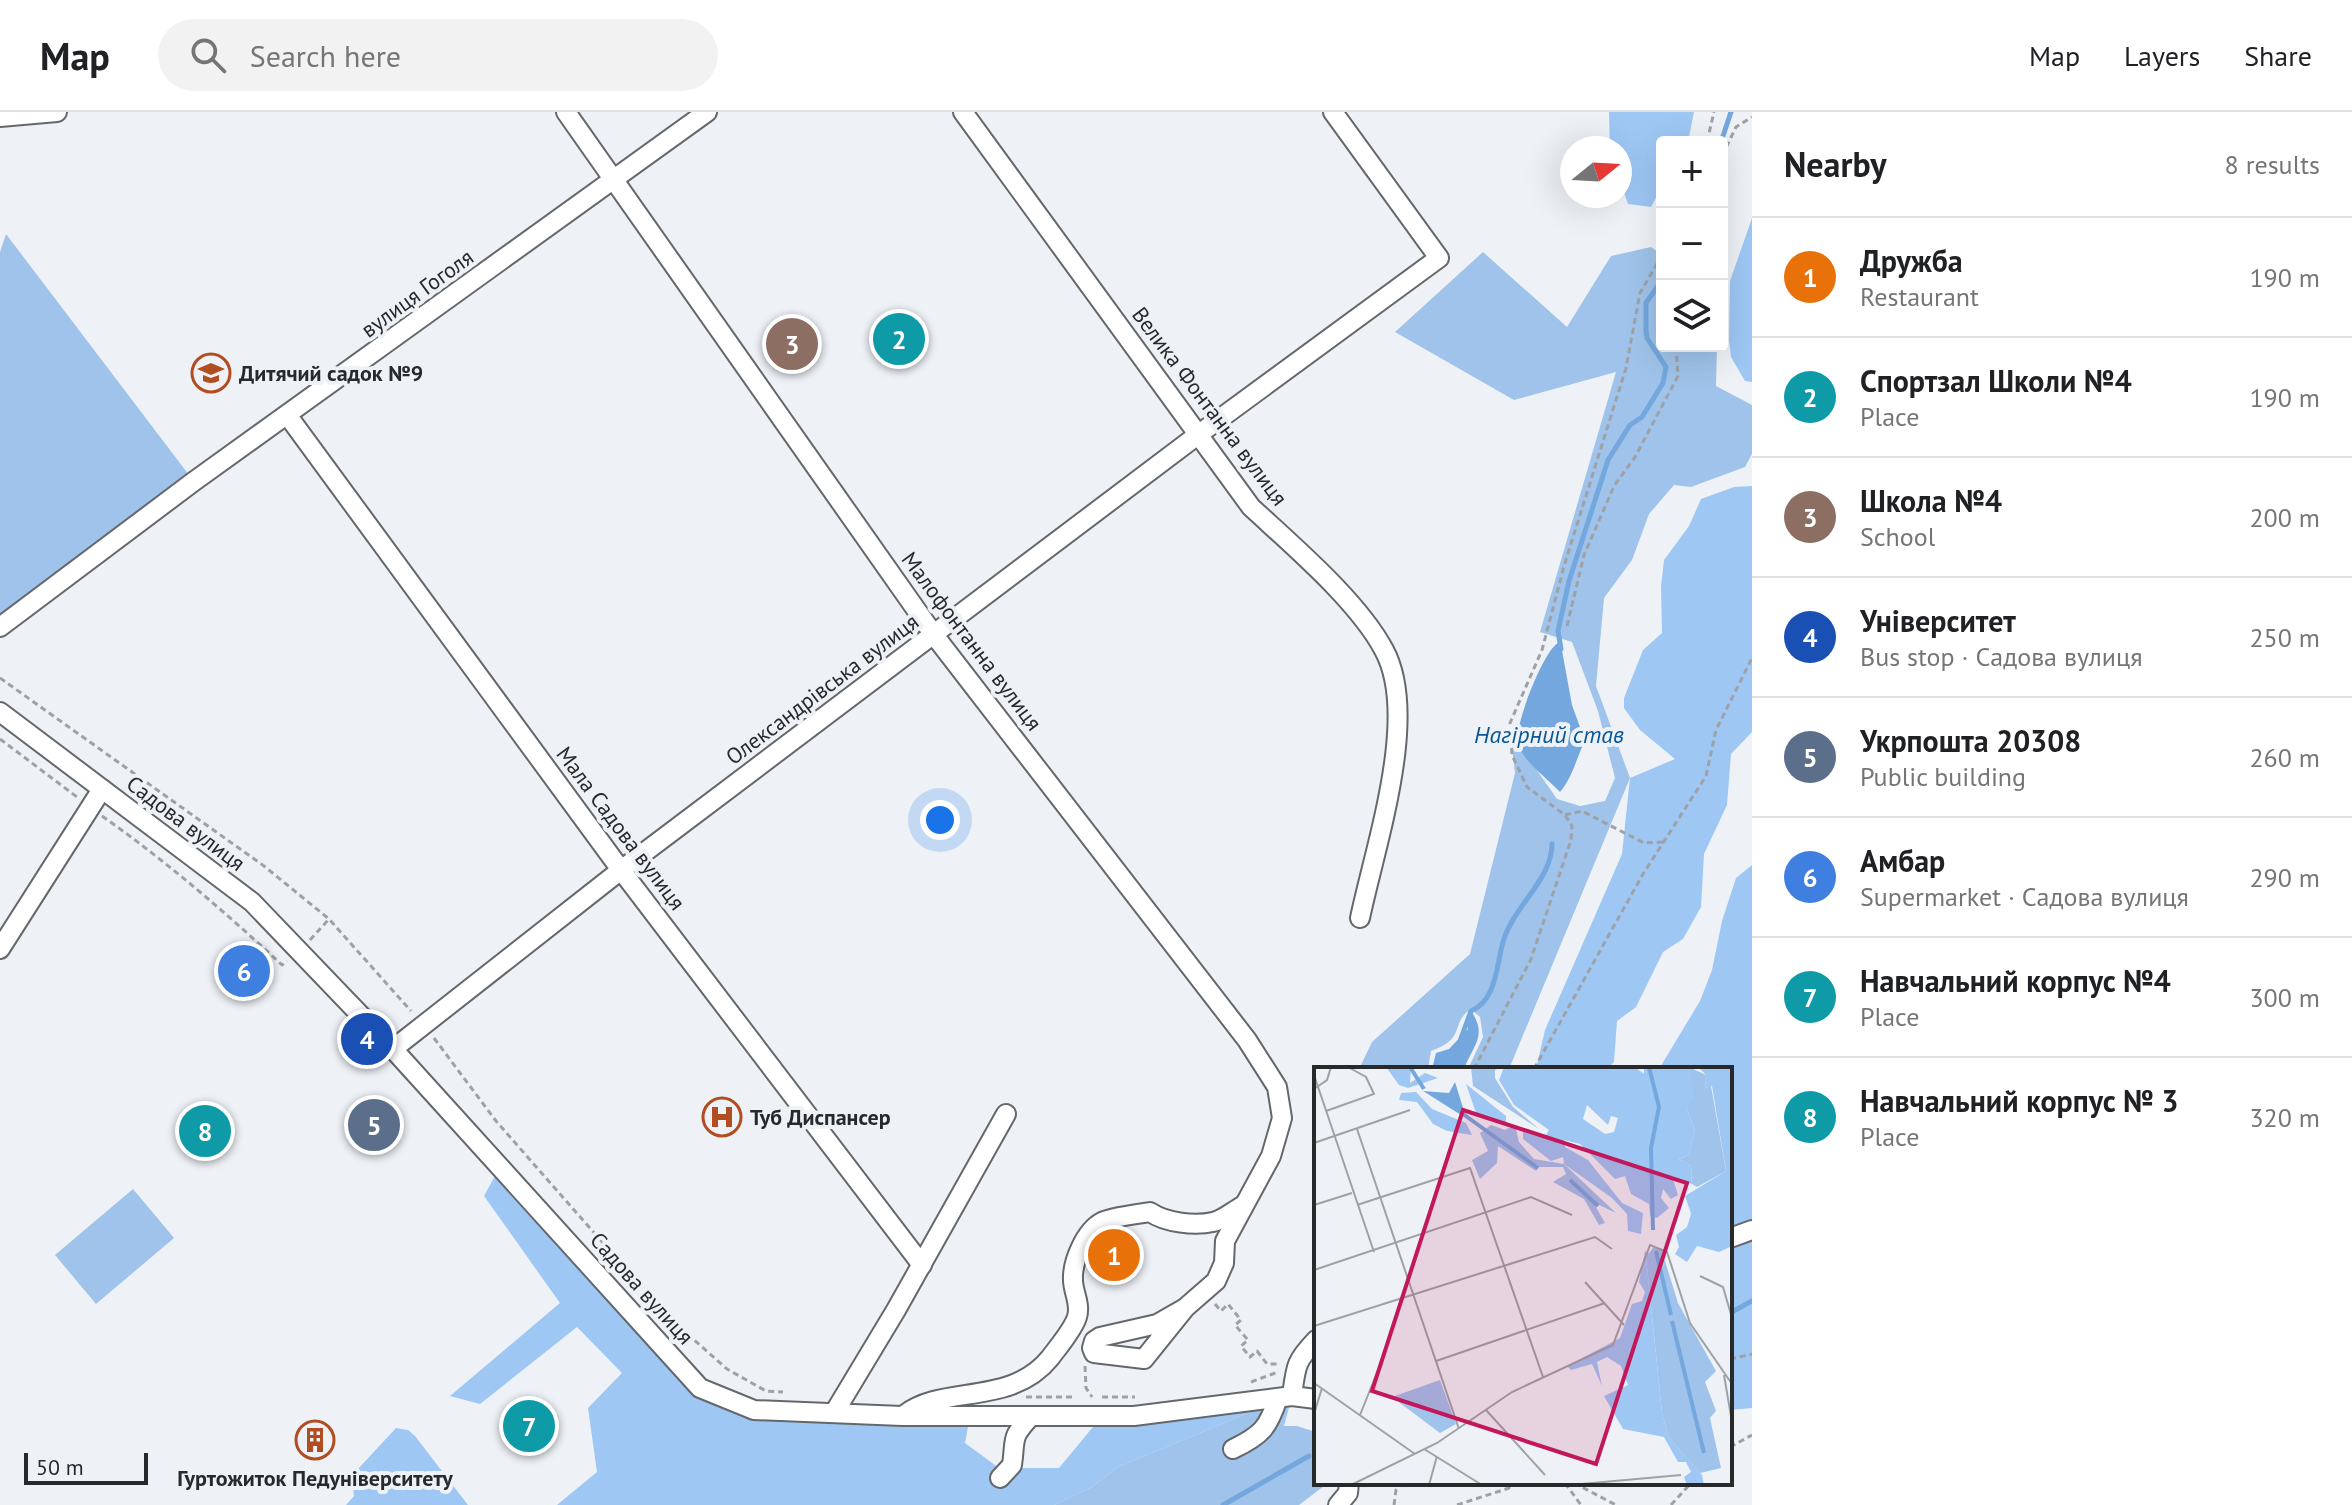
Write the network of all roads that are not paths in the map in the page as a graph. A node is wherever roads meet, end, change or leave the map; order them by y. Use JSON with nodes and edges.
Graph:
{"nodes":[{"id":1,"x":57,"y":112,"type":"edge"},
{"id":2,"x":566,"y":112,"type":"edge"},
{"id":3,"x":707,"y":112,"type":"edge"},
{"id":4,"x":963,"y":112,"type":"edge"},
{"id":5,"x":1333,"y":112,"type":"edge"},
{"id":6,"x":0,"y":117,"type":"edge"},
{"id":7,"x":613,"y":182,"type":"junction"},
{"id":8,"x":288,"y":416,"type":"junction"},
{"id":9,"x":1199,"y":434,"type":"junction"},
{"id":10,"x":0,"y":627,"type":"edge"},
{"id":11,"x":934,"y":635,"type":"junction"},
{"id":12,"x":0,"y":712,"type":"edge"},
{"id":13,"x":102,"y":789,"type":"junction"},
{"id":14,"x":621,"y":870,"type":"junction"},
{"id":15,"x":1360,"y":918,"type":"dead end"},
{"id":16,"x":0,"y":949,"type":"edge"},
{"id":17,"x":393,"y":1049,"type":"junction"},
{"id":18,"x":1006,"y":1114,"type":"dead end"},
{"id":19,"x":1244,"y":1205,"type":"junction"},
{"id":20,"x":1752,"y":1230,"type":"edge"},
{"id":21,"x":1732,"y":1237,"type":"edge"},
{"id":22,"x":922,"y":1265,"type":"junction"},
{"id":23,"x":1185,"y":1308,"type":"junction"},
{"id":24,"x":1077,"y":1317,"type":"junction"},
{"id":25,"x":1124,"y":1332,"type":"junction"},
{"id":26,"x":1314,"y":1342,"type":"edge"},
{"id":27,"x":1285,"y":1397,"type":"junction"},
{"id":28,"x":1314,"y":1399,"type":"edge"},
{"id":29,"x":834,"y":1413,"type":"junction"},
{"id":30,"x":902,"y":1416,"type":"junction"},
{"id":31,"x":1031,"y":1416,"type":"junction"},
{"id":32,"x":1233,"y":1449,"type":"dead end"},
{"id":33,"x":1000,"y":1478,"type":"dead end"},
{"id":34,"x":1349,"y":1485,"type":"edge"},
{"id":35,"x":1338,"y":1505,"type":"edge"}],
"edges":[{"from":1,"to":6,"type":"street"},
{"from":2,"to":7,"type":"street","name":"Малофонтанна вулиця"},
{"from":3,"to":7,"type":"street","name":"вулиця Гоголя"},
{"from":4,"to":9,"type":"street","name":"Велика Фонтанна вулиця"},
{"from":5,"to":9,"type":"street","name":"Олександрівська вулиця"},
{"from":7,"to":8,"type":"street","name":"вулиця Гоголя"},
{"from":7,"to":11,"type":"street","name":"Малофонтанна вулиця"},
{"from":8,"to":10,"type":"street","name":"вулиця Гоголя"},
{"from":8,"to":14,"type":"street","name":"Мала Садова вулиця"},
{"from":9,"to":11,"type":"street","name":"Олександрівська вулиця"},
{"from":9,"to":15,"type":"street","name":"Велика Фонтанна вулиця"},
{"from":11,"to":14,"type":"street","name":"Олександрівська вулиця"},
{"from":11,"to":19,"type":"street","name":"Малофонтанна вулиця"},
{"from":12,"to":13,"type":"street","name":"Садова вулиця"},
{"from":13,"to":16,"type":"street","name":"Садова вулиця"},
{"from":13,"to":17,"type":"street","name":"Садова вулиця"},
{"from":14,"to":17,"type":"street","name":"Олександрівська вулиця"},
{"from":14,"to":22,"type":"street","name":"Мала Садова вулиця"},
{"from":17,"to":29,"type":"street","name":"Садова вулиця"},
{"from":18,"to":22,"type":"street"},
{"from":19,"to":23,"type":"street","name":"Малофонтанна вулиця"},
{"from":19,"to":24,"type":"street"},
{"from":20,"to":21,"type":"street"},
{"from":22,"to":29,"type":"street"},
{"from":23,"to":25,"type":"street"},
{"from":23,"to":25,"type":"street"},
{"from":24,"to":25,"type":"street"},
{"from":24,"to":30,"type":"street"},
{"from":26,"to":27,"type":"street"},
{"from":27,"to":28,"type":"street","name":"Садова вулиця"},
{"from":27,"to":31,"type":"street","name":"Садова вулиця"},
{"from":27,"to":32,"type":"street"},
{"from":29,"to":30,"type":"street","name":"Садова вулиця"},
{"from":30,"to":31,"type":"street","name":"Садова вулиця"},
{"from":31,"to":33,"type":"street"},
{"from":34,"to":35,"type":"street"}]}
